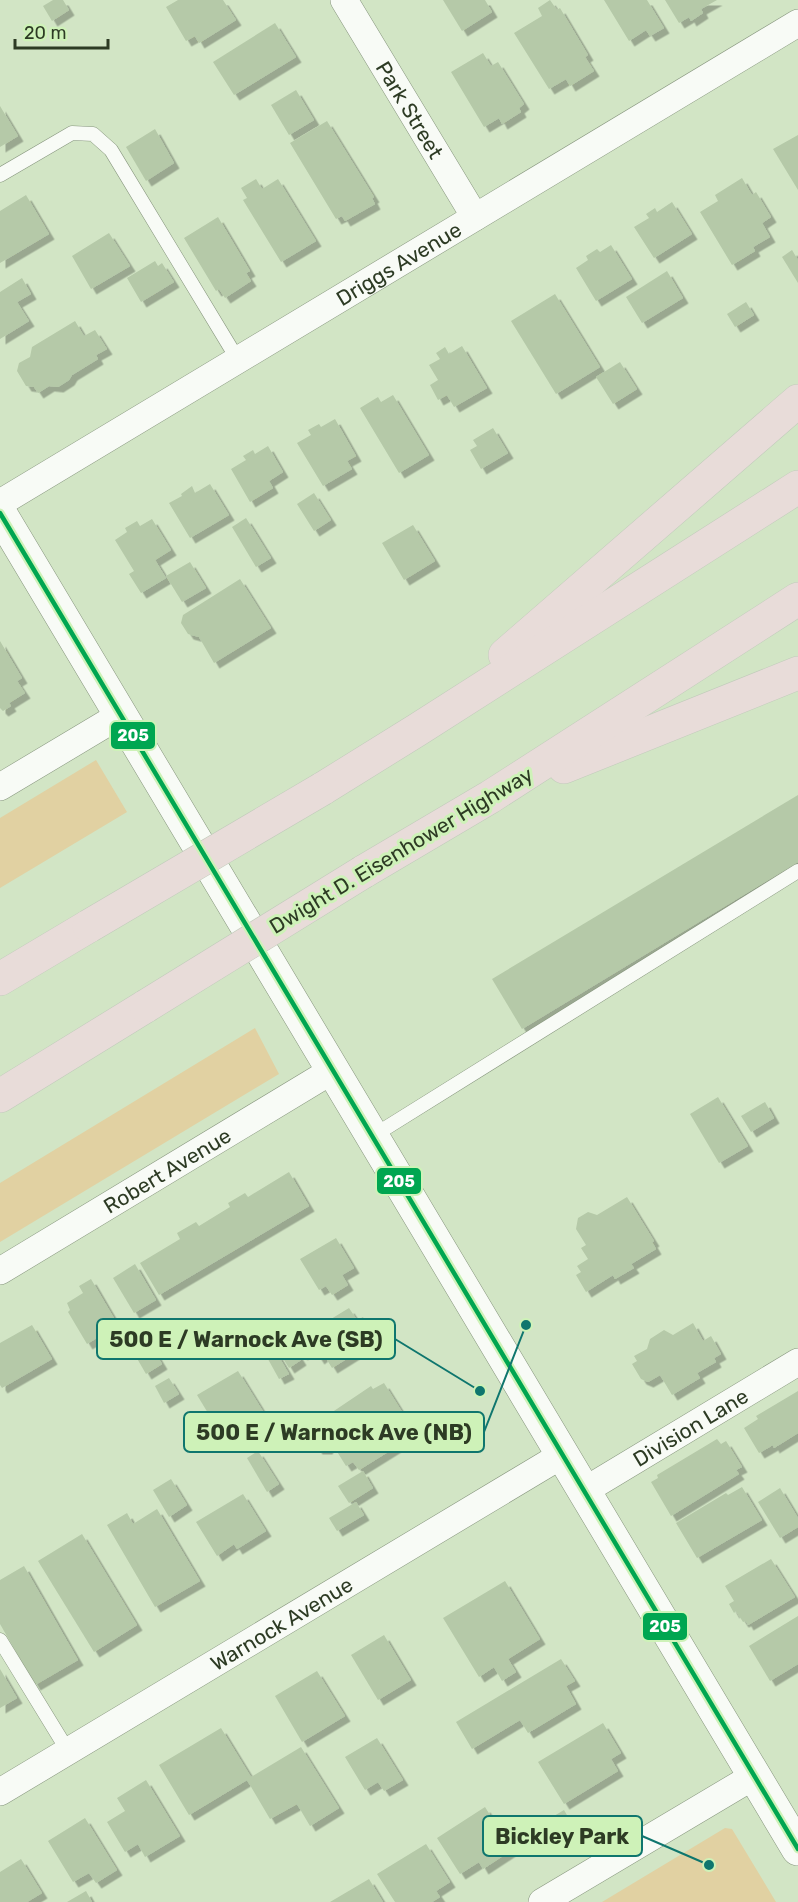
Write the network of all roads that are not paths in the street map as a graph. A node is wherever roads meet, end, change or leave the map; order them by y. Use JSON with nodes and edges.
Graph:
{"nodes":[{"id":1,"x":344,"y":0,"type":"edge"},
{"id":2,"x":798,"y":24,"type":"edge"},
{"id":3,"x":0,"y":175,"type":"edge"},
{"id":4,"x":475,"y":217,"type":"junction"},
{"id":5,"x":238,"y":360,"type":"junction"},
{"id":6,"x":798,"y":401,"type":"edge"},
{"id":7,"x":798,"y":487,"type":"edge"},
{"id":8,"x":0,"y":502,"type":"edge"},
{"id":9,"x":0,"y":513,"type":"edge"},
{"id":10,"x":798,"y":599,"type":"edge"},
{"id":11,"x":798,"y":673,"type":"edge"},
{"id":12,"x":122,"y":714,"type":"junction"},
{"id":13,"x":417,"y":730,"type":"junction"},
{"id":14,"x":0,"y":787,"type":"edge"},
{"id":15,"x":490,"y":797,"type":"junction"},
{"id":16,"x":798,"y":871,"type":"edge"},
{"id":17,"x":0,"y":980,"type":"edge"},
{"id":18,"x":333,"y":1070,"type":"junction"},
{"id":19,"x":0,"y":1096,"type":"edge"},
{"id":20,"x":373,"y":1136,"type":"junction"},
{"id":21,"x":0,"y":1271,"type":"edge"},
{"id":22,"x":797,"y":1364,"type":"edge"},
{"id":23,"x":562,"y":1455,"type":"junction"},
{"id":24,"x":584,"y":1491,"type":"junction"},
{"id":25,"x":0,"y":1640,"type":"edge"},
{"id":26,"x":68,"y":1751,"type":"junction"},
{"id":27,"x":754,"y":1776,"type":"junction"},
{"id":28,"x":0,"y":1791,"type":"edge"},
{"id":29,"x":798,"y":1849,"type":"edge"},
{"id":30,"x":542,"y":1902,"type":"edge"}],
"edges":[{"from":1,"to":4,"type":"street","name":"Park Street"},
{"from":2,"to":4,"type":"street","name":"Driggs Avenue"},
{"from":3,"to":5,"type":"lane"},
{"from":4,"to":5,"type":"street","name":"Driggs Avenue"},
{"from":5,"to":8,"type":"street","name":"Driggs Avenue"},
{"from":6,"to":13,"type":"highway"},
{"from":7,"to":13,"type":"highway"},
{"from":9,"to":12,"type":"street"},
{"from":10,"to":15,"type":"highway","name":"Dwight D. Eisenhower Highway"},
{"from":11,"to":15,"type":"highway"},
{"from":12,"to":14,"type":"street"},
{"from":12,"to":18,"type":"street"},
{"from":13,"to":17,"type":"highway","bridge":true},
{"from":15,"to":19,"type":"highway","name":"Dwight D. Eisenhower Highway","bridge":true},
{"from":16,"to":20,"type":"lane"},
{"from":18,"to":20,"type":"street"},
{"from":18,"to":21,"type":"street","name":"Robert Avenue"},
{"from":20,"to":23,"type":"street"},
{"from":22,"to":24,"type":"street","name":"Division Lane"},
{"from":23,"to":24,"type":"street"},
{"from":23,"to":26,"type":"street","name":"Warnock Avenue"},
{"from":24,"to":27,"type":"street"},
{"from":25,"to":26,"type":"lane"},
{"from":26,"to":28,"type":"street","name":"Warnock Avenue"},
{"from":27,"to":29,"type":"street"},
{"from":27,"to":30,"type":"street"}]}
